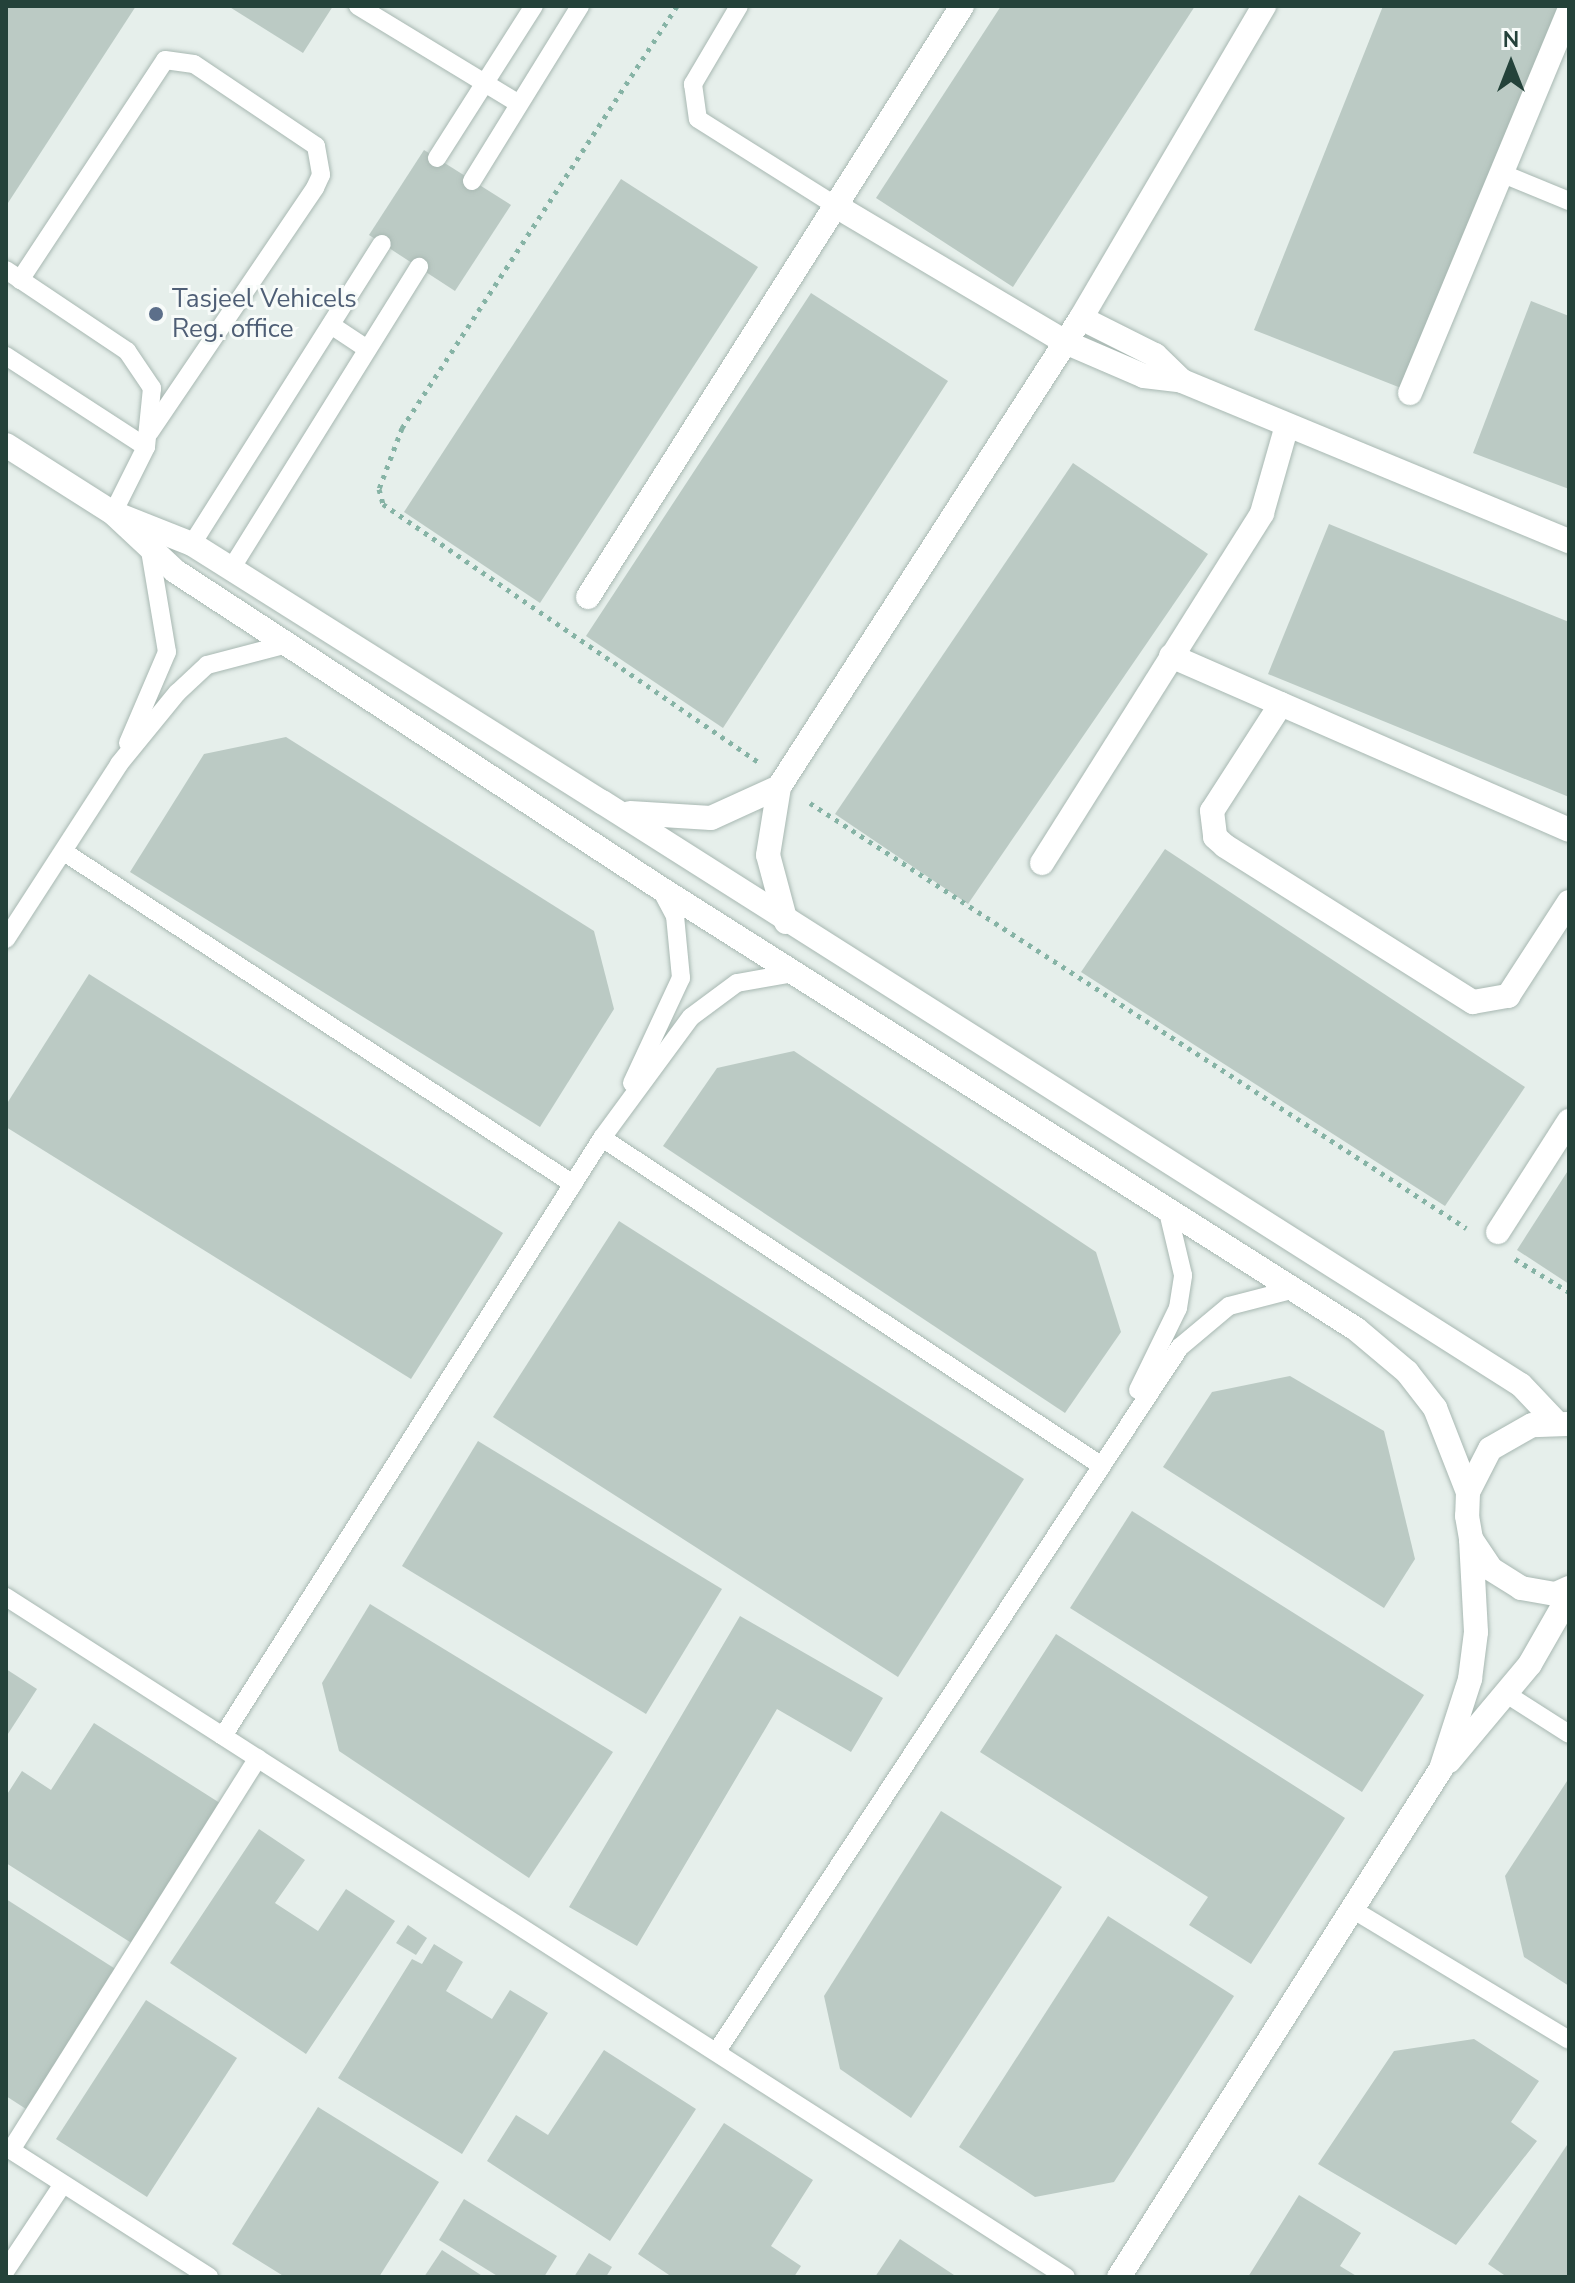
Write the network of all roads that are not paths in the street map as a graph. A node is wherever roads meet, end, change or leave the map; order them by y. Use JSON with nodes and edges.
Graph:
{"nodes":[{"id":1,"x":358,"y":6,"type":"edge"},
{"id":2,"x":534,"y":6,"type":"edge"},
{"id":3,"x":580,"y":6,"type":"edge"},
{"id":4,"x":739,"y":6,"type":"edge"},
{"id":5,"x":962,"y":6,"type":"edge"},
{"id":6,"x":1264,"y":6,"type":"edge"},
{"id":7,"x":1569,"y":11,"type":"edge"},
{"id":8,"x":484,"y":83,"type":"junction"},
{"id":9,"x":519,"y":104,"type":"junction"},
{"id":10,"x":437,"y":158,"type":"dead end"},
{"id":11,"x":1501,"y":173,"type":"junction"},
{"id":12,"x":472,"y":181,"type":"dead end"},
{"id":13,"x":1569,"y":201,"type":"edge"},
{"id":14,"x":836,"y":206,"type":"junction"},
{"id":15,"x":382,"y":244,"type":"dead end"},
{"id":16,"x":419,"y":267,"type":"dead end"},
{"id":17,"x":13,"y":275,"type":"edge"},
{"id":18,"x":1081,"y":318,"type":"junction"},
{"id":19,"x":331,"y":325,"type":"junction"},
{"id":20,"x":1065,"y":342,"type":"junction"},
{"id":21,"x":367,"y":349,"type":"junction"},
{"id":22,"x":6,"y":356,"type":"edge"},
{"id":23,"x":1182,"y":381,"type":"junction"},
{"id":24,"x":1410,"y":393,"type":"dead end"},
{"id":25,"x":1287,"y":425,"type":"junction"},
{"id":26,"x":148,"y":440,"type":"junction"},
{"id":27,"x":6,"y":445,"type":"edge"},
{"id":28,"x":113,"y":513,"type":"junction"},
{"id":29,"x":1569,"y":541,"type":"edge"},
{"id":30,"x":192,"y":544,"type":"junction"},
{"id":31,"x":150,"y":550,"type":"junction"},
{"id":32,"x":231,"y":569,"type":"junction"},
{"id":33,"x":588,"y":597,"type":"dead end"},
{"id":34,"x":287,"y":644,"type":"junction"},
{"id":35,"x":1171,"y":656,"type":"junction"},
{"id":36,"x":1281,"y":704,"type":"junction"},
{"id":37,"x":119,"y":764,"type":"junction"},
{"id":38,"x":779,"y":787,"type":"junction"},
{"id":39,"x":602,"y":802,"type":"junction"},
{"id":40,"x":1569,"y":830,"type":"edge"},
{"id":41,"x":64,"y":852,"type":"junction"},
{"id":42,"x":1042,"y":863,"type":"dead end"},
{"id":43,"x":660,"y":888,"type":"junction"},
{"id":44,"x":1569,"y":902,"type":"edge"},
{"id":45,"x":786,"y":922,"type":"junction"},
{"id":46,"x":7,"y":934,"type":"edge"},
{"id":47,"x":794,"y":973,"type":"junction"},
{"id":48,"x":1569,"y":1121,"type":"edge"},
{"id":49,"x":602,"y":1138,"type":"junction"},
{"id":50,"x":573,"y":1184,"type":"junction"},
{"id":51,"x":1168,"y":1212,"type":"junction"},
{"id":52,"x":1498,"y":1232,"type":"dead end"},
{"id":53,"x":1291,"y":1290,"type":"junction"},
{"id":54,"x":1565,"y":1424,"type":"edge"},
{"id":55,"x":1099,"y":1464,"type":"junction"},
{"id":56,"x":1468,"y":1492,"type":"junction"},
{"id":57,"x":1471,"y":1539,"type":"junction"},
{"id":58,"x":1569,"y":1588,"type":"edge"},
{"id":59,"x":1569,"y":1596,"type":"edge"},
{"id":60,"x":6,"y":1597,"type":"edge"},
{"id":61,"x":1508,"y":1695,"type":"junction"},
{"id":62,"x":1569,"y":1734,"type":"edge"},
{"id":63,"x":223,"y":1736,"type":"junction"},
{"id":64,"x":258,"y":1758,"type":"junction"},
{"id":65,"x":1441,"y":1769,"type":"junction"},
{"id":66,"x":1352,"y":1909,"type":"junction"},
{"id":67,"x":1569,"y":2040,"type":"edge"},
{"id":68,"x":717,"y":2051,"type":"junction"},
{"id":69,"x":8,"y":2149,"type":"edge"},
{"id":70,"x":63,"y":2184,"type":"junction"},
{"id":71,"x":6,"y":2270,"type":"edge"},
{"id":72,"x":209,"y":2277,"type":"edge"},
{"id":73,"x":1066,"y":2277,"type":"edge"},
{"id":74,"x":1119,"y":2277,"type":"edge"}],
"edges":[{"from":1,"to":8,"type":"lane"},
{"from":2,"to":8,"type":"lane"},
{"from":3,"to":9,"type":"lane"},
{"from":4,"to":14,"type":"lane"},
{"from":5,"to":14,"type":"street"},
{"from":6,"to":18,"type":"street"},
{"from":7,"to":11,"type":"street"},
{"from":8,"to":9,"type":"lane"},
{"from":8,"to":10,"type":"lane"},
{"from":9,"to":12,"type":"lane"},
{"from":11,"to":13,"type":"lane"},
{"from":11,"to":24,"type":"street"},
{"from":14,"to":20,"type":"street"},
{"from":14,"to":33,"type":"street"},
{"from":15,"to":19,"type":"lane"},
{"from":16,"to":21,"type":"lane"},
{"from":17,"to":26,"type":"lane"},
{"from":17,"to":26,"type":"lane"},
{"from":18,"to":20,"type":"street"},
{"from":18,"to":23,"type":"street"},
{"from":19,"to":21,"type":"lane"},
{"from":19,"to":30,"type":"lane"},
{"from":20,"to":23,"type":"street"},
{"from":20,"to":38,"type":"street"},
{"from":21,"to":32,"type":"lane"},
{"from":22,"to":26,"type":"lane"},
{"from":23,"to":25,"type":"street"},
{"from":25,"to":29,"type":"street"},
{"from":25,"to":35,"type":"street"},
{"from":26,"to":28,"type":"lane"},
{"from":27,"to":28,"type":"street"},
{"from":28,"to":30,"type":"street"},
{"from":28,"to":31,"type":"street"},
{"from":30,"to":32,"type":"street"},
{"from":31,"to":34,"type":"street"},
{"from":31,"to":37,"type":"lane"},
{"from":32,"to":39,"type":"street"},
{"from":34,"to":37,"type":"lane"},
{"from":34,"to":43,"type":"street"},
{"from":35,"to":36,"type":"street"},
{"from":35,"to":42,"type":"street"},
{"from":36,"to":40,"type":"street"},
{"from":36,"to":44,"type":"street"},
{"from":37,"to":41,"type":"lane"},
{"from":38,"to":39,"type":"street"},
{"from":38,"to":45,"type":"street"},
{"from":39,"to":45,"type":"street"},
{"from":41,"to":46,"type":"lane"},
{"from":41,"to":50,"type":"lane"},
{"from":43,"to":47,"type":"street"},
{"from":43,"to":49,"type":"lane"},
{"from":45,"to":54,"type":"street"},
{"from":47,"to":49,"type":"lane"},
{"from":47,"to":51,"type":"street"},
{"from":48,"to":52,"type":"street"},
{"from":49,"to":50,"type":"lane"},
{"from":49,"to":55,"type":"lane"},
{"from":50,"to":63,"type":"lane"},
{"from":51,"to":53,"type":"street"},
{"from":51,"to":55,"type":"lane"},
{"from":53,"to":55,"type":"lane"},
{"from":53,"to":56,"type":"street"},
{"from":54,"to":56,"type":"street"},
{"from":55,"to":68,"type":"lane"},
{"from":56,"to":57,"type":"street"},
{"from":57,"to":58,"type":"street"},
{"from":57,"to":65,"type":"street"},
{"from":59,"to":61,"type":"street"},
{"from":60,"to":63,"type":"lane"},
{"from":61,"to":62,"type":"lane"},
{"from":61,"to":65,"type":"street"},
{"from":63,"to":64,"type":"lane"},
{"from":64,"to":68,"type":"lane"},
{"from":64,"to":69,"type":"lane"},
{"from":65,"to":66,"type":"street"},
{"from":66,"to":67,"type":"lane"},
{"from":66,"to":74,"type":"street"},
{"from":68,"to":73,"type":"lane"},
{"from":69,"to":70,"type":"lane"},
{"from":70,"to":71,"type":"lane"},
{"from":70,"to":72,"type":"lane"}]}
